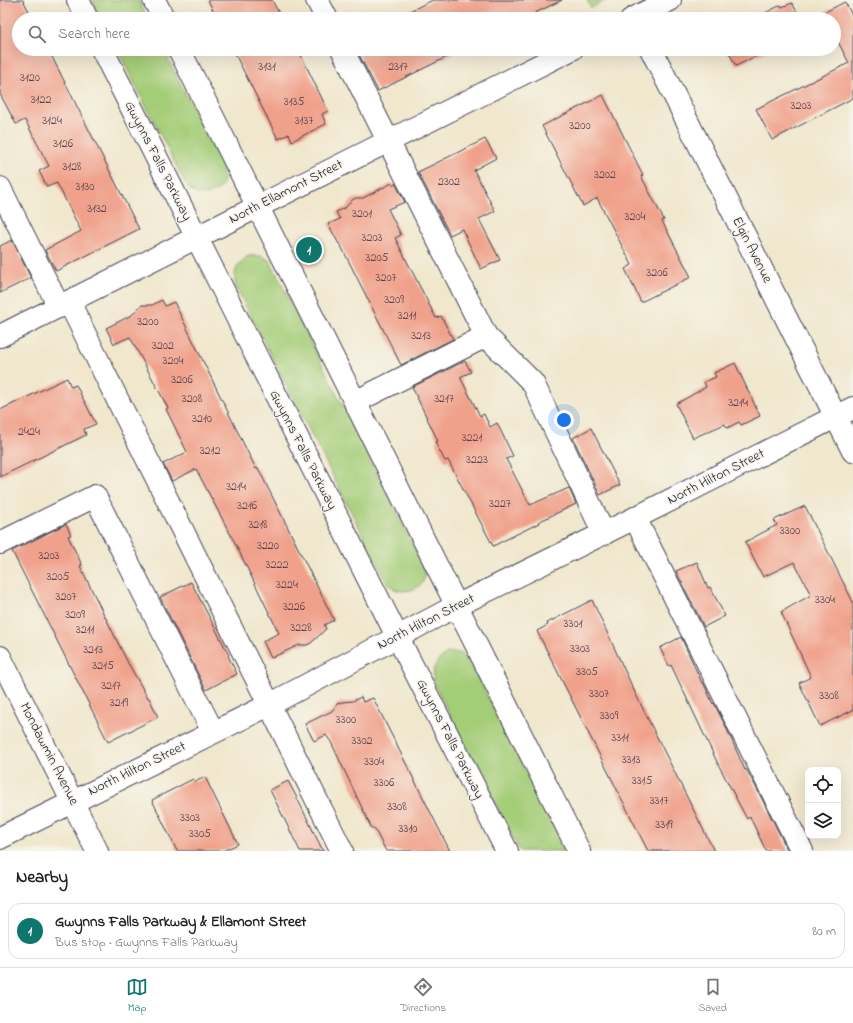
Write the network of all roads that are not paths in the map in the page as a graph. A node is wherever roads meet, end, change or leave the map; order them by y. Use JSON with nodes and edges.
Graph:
{"nodes":[{"id":1,"x":78,"y":0,"type":"edge"},
{"id":2,"x":154,"y":0,"type":"edge"},
{"id":3,"x":670,"y":0,"type":"edge"},
{"id":4,"x":84,"y":12,"type":"edge"},
{"id":5,"x":160,"y":12,"type":"edge"},
{"id":6,"x":647,"y":12,"type":"edge"},
{"id":7,"x":106,"y":56,"type":"edge"},
{"id":8,"x":183,"y":56,"type":"edge"},
{"id":9,"x":346,"y":56,"type":"edge"},
{"id":10,"x":558,"y":56,"type":"edge"},
{"id":11,"x":655,"y":56,"type":"edge"},
{"id":12,"x":388,"y":141,"type":"junction"},
{"id":13,"x":0,"y":188,"type":"edge"},
{"id":14,"x":258,"y":206,"type":"junction"},
{"id":15,"x":196,"y":237,"type":"junction"},
{"id":16,"x":64,"y":304,"type":"junction"},
{"id":17,"x":0,"y":336,"type":"edge"},
{"id":18,"x":486,"y":336,"type":"junction"},
{"id":19,"x":355,"y":402,"type":"junction"},
{"id":20,"x":844,"y":412,"type":"edge"},
{"id":21,"x":853,"y":451,"type":"edge"},
{"id":22,"x":635,"y":518,"type":"junction"},
{"id":23,"x":604,"y":534,"type":"junction"},
{"id":24,"x":0,"y":543,"type":"edge"},
{"id":25,"x":456,"y":606,"type":"junction"},
{"id":26,"x":397,"y":636,"type":"junction"},
{"id":27,"x":0,"y":657,"type":"edge"},
{"id":28,"x":269,"y":704,"type":"junction"},
{"id":29,"x":213,"y":732,"type":"junction"},
{"id":30,"x":72,"y":801,"type":"junction"},
{"id":31,"x":0,"y":838,"type":"edge"},
{"id":32,"x":97,"y":851,"type":"edge"},
{"id":33,"x":342,"y":851,"type":"edge"},
{"id":34,"x":507,"y":851,"type":"edge"},
{"id":35,"x":579,"y":851,"type":"edge"},
{"id":36,"x":802,"y":851,"type":"edge"}],
"edges":[{"from":1,"to":4,"type":"main road"},
{"from":2,"to":5,"type":"main road"},
{"from":3,"to":6,"type":"main road"},
{"from":7,"to":15,"type":"main road","name":"Gwynns Falls Parkway"},
{"from":8,"to":14,"type":"main road"},
{"from":9,"to":12,"type":"main road"},
{"from":10,"to":12,"type":"main road","name":"North Ellamont Street"},
{"from":11,"to":20,"type":"main road","name":"Elgin Avenue"},
{"from":12,"to":14,"type":"main road","name":"North Ellamont Street"},
{"from":12,"to":18,"type":"main road"},
{"from":13,"to":16,"type":"main road"},
{"from":14,"to":15,"type":"main road","name":"North Ellamont Street"},
{"from":14,"to":19,"type":"main road"},
{"from":15,"to":16,"type":"main road","name":"North Ellamont Street"},
{"from":15,"to":26,"type":"main road","name":"Gwynns Falls Parkway"},
{"from":16,"to":17,"type":"main road","name":"North Ellamont Street"},
{"from":16,"to":28,"type":"main road"},
{"from":18,"to":19,"type":"main road"},
{"from":18,"to":23,"type":"main road"},
{"from":19,"to":25,"type":"main road"},
{"from":20,"to":21,"type":"main road","name":"Elgin Avenue"},
{"from":20,"to":22,"type":"main road","name":"North Hilton Street"},
{"from":22,"to":23,"type":"main road","name":"North Hilton Street"},
{"from":22,"to":36,"type":"main road"},
{"from":23,"to":25,"type":"main road","name":"North Hilton Street"},
{"from":24,"to":29,"type":"main road"},
{"from":25,"to":26,"type":"main road","name":"North Hilton Street"},
{"from":25,"to":35,"type":"main road"},
{"from":26,"to":28,"type":"main road","name":"North Hilton Street"},
{"from":26,"to":34,"type":"main road","name":"Gwynns Falls Parkway"},
{"from":27,"to":30,"type":"main road","name":"Mondawmin Avenue"},
{"from":28,"to":29,"type":"main road","name":"North Hilton Street"},
{"from":28,"to":33,"type":"main road"},
{"from":29,"to":30,"type":"main road","name":"North Hilton Street"},
{"from":30,"to":31,"type":"main road","name":"North Hilton Street"},
{"from":30,"to":32,"type":"main road","name":"Mondawmin Avenue"}]}
